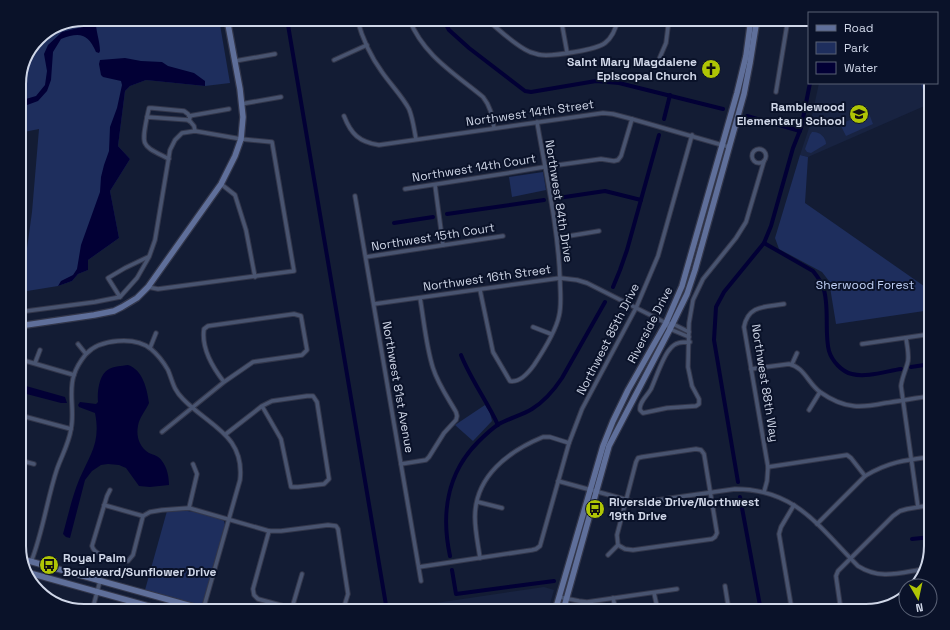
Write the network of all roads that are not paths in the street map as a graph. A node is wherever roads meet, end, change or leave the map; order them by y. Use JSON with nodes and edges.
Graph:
{"nodes":[{"id":1,"x":228,"y":26,"type":"edge"},
{"id":2,"x":360,"y":26,"type":"edge"},
{"id":3,"x":414,"y":26,"type":"edge"},
{"id":4,"x":495,"y":26,"type":"edge"},
{"id":5,"x":562,"y":26,"type":"edge"},
{"id":6,"x":616,"y":26,"type":"edge"},
{"id":7,"x":668,"y":26,"type":"edge"},
{"id":8,"x":750,"y":26,"type":"edge"},
{"id":9,"x":756,"y":26,"type":"edge"},
{"id":10,"x":787,"y":26,"type":"edge"},
{"id":11,"x":366,"y":45,"type":"junction"},
{"id":12,"x":568,"y":52,"type":"junction"},
{"id":13,"x":275,"y":54,"type":"dead end"},
{"id":14,"x":334,"y":60,"type":"dead end"},
{"id":15,"x":235,"y":61,"type":"junction"},
{"id":16,"x":657,"y":64,"type":"dead end"},
{"id":17,"x":776,"y":92,"type":"dead end"},
{"id":18,"x":281,"y":97,"type":"dead end"},
{"id":19,"x":241,"y":104,"type":"junction"},
{"id":20,"x":229,"y":109,"type":"dead end"},
{"id":21,"x":344,"y":116,"type":"dead end"},
{"id":22,"x":147,"y":117,"type":"junction"},
{"id":23,"x":189,"y":118,"type":"junction"},
{"id":24,"x":632,"y":119,"type":"junction"},
{"id":25,"x":537,"y":122,"type":"junction"},
{"id":26,"x":494,"y":128,"type":"junction"},
{"id":27,"x":195,"y":131,"type":"junction"},
{"id":28,"x":692,"y":135,"type":"junction"},
{"id":29,"x":241,"y":139,"type":"junction"},
{"id":30,"x":416,"y":139,"type":"junction"},
{"id":31,"x":722,"y":144,"type":"junction"},
{"id":32,"x":729,"y":147,"type":"junction"},
{"id":33,"x":169,"y":159,"type":"junction"},
{"id":34,"x":764,"y":161,"type":"junction"},
{"id":35,"x":544,"y":167,"type":"junction"},
{"id":36,"x":221,"y":184,"type":"junction"},
{"id":37,"x":435,"y":185,"type":"junction"},
{"id":38,"x":405,"y":189,"type":"dead end"},
{"id":39,"x":355,"y":196,"type":"dead end"},
{"id":40,"x":599,"y":231,"type":"dead end"},
{"id":41,"x":503,"y":236,"type":"dead end"},
{"id":42,"x":557,"y":238,"type":"junction"},
{"id":43,"x":443,"y":245,"type":"junction"},
{"id":44,"x":149,"y":257,"type":"junction"},
{"id":45,"x":366,"y":257,"type":"junction"},
{"id":46,"x":255,"y":276,"type":"junction"},
{"id":47,"x":560,"y":278,"type":"junction"},
{"id":48,"x":148,"y":287,"type":"junction"},
{"id":49,"x":480,"y":290,"type":"junction"},
{"id":50,"x":120,"y":297,"type":"junction"},
{"id":51,"x":420,"y":298,"type":"junction"},
{"id":52,"x":374,"y":304,"type":"junction"},
{"id":53,"x":784,"y":304,"type":"dead end"},
{"id":54,"x":636,"y":308,"type":"junction"},
{"id":55,"x":26,"y":311,"type":"edge"},
{"id":56,"x":666,"y":323,"type":"junction"},
{"id":57,"x":26,"y":325,"type":"edge"},
{"id":58,"x":671,"y":326,"type":"junction"},
{"id":59,"x":533,"y":327,"type":"dead end"},
{"id":60,"x":689,"y":332,"type":"junction"},
{"id":61,"x":156,"y":333,"type":"dead end"},
{"id":62,"x":551,"y":334,"type":"junction"},
{"id":63,"x":924,"y":335,"type":"edge"},
{"id":64,"x":906,"y":338,"type":"junction"},
{"id":65,"x":690,"y":339,"type":"junction"},
{"id":66,"x":78,"y":344,"type":"dead end"},
{"id":67,"x":862,"y":344,"type":"dead end"},
{"id":68,"x":150,"y":348,"type":"junction"},
{"id":69,"x":40,"y":350,"type":"dead end"},
{"id":70,"x":797,"y":353,"type":"dead end"},
{"id":71,"x":86,"y":354,"type":"junction"},
{"id":72,"x":26,"y":361,"type":"edge"},
{"id":73,"x":35,"y":363,"type":"junction"},
{"id":74,"x":792,"y":364,"type":"junction"},
{"id":75,"x":751,"y":369,"type":"junction"},
{"id":76,"x":74,"y":375,"type":"junction"},
{"id":77,"x":224,"y":382,"type":"junction"},
{"id":78,"x":820,"y":392,"type":"junction"},
{"id":79,"x":924,"y":397,"type":"edge"},
{"id":80,"x":903,"y":400,"type":"junction"},
{"id":81,"x":262,"y":406,"type":"junction"},
{"id":82,"x":191,"y":408,"type":"junction"},
{"id":83,"x":809,"y":410,"type":"dead end"},
{"id":84,"x":26,"y":417,"type":"edge"},
{"id":85,"x":71,"y":429,"type":"junction"},
{"id":86,"x":162,"y":432,"type":"dead end"},
{"id":87,"x":226,"y":434,"type":"junction"},
{"id":88,"x":569,"y":443,"type":"junction"},
{"id":89,"x":924,"y":458,"type":"edge"},
{"id":90,"x":911,"y":459,"type":"junction"},
{"id":91,"x":26,"y":462,"type":"edge"},
{"id":92,"x":34,"y":464,"type":"dead end"},
{"id":93,"x":193,"y":464,"type":"dead end"},
{"id":94,"x":401,"y":464,"type":"junction"},
{"id":95,"x":768,"y":467,"type":"junction"},
{"id":96,"x":865,"y":476,"type":"junction"},
{"id":97,"x":558,"y":481,"type":"junction"},
{"id":98,"x":110,"y":490,"type":"dead end"},
{"id":99,"x":590,"y":490,"type":"junction"},
{"id":100,"x":596,"y":492,"type":"junction"},
{"id":101,"x":764,"y":492,"type":"junction"},
{"id":102,"x":710,"y":493,"type":"junction"},
{"id":103,"x":626,"y":500,"type":"junction"},
{"id":104,"x":478,"y":502,"type":"junction"},
{"id":105,"x":104,"y":505,"type":"junction"},
{"id":106,"x":794,"y":505,"type":"junction"},
{"id":107,"x":924,"y":506,"type":"edge"},
{"id":108,"x":918,"y":507,"type":"junction"},
{"id":109,"x":189,"y":508,"type":"junction"},
{"id":110,"x":502,"y":508,"type":"dead end"},
{"id":111,"x":143,"y":516,"type":"junction"},
{"id":112,"x":228,"y":519,"type":"junction"},
{"id":113,"x":817,"y":524,"type":"junction"},
{"id":114,"x":269,"y":531,"type":"junction"},
{"id":115,"x":618,"y":545,"type":"junction"},
{"id":116,"x":608,"y":555,"type":"dead end"},
{"id":117,"x":480,"y":558,"type":"junction"},
{"id":118,"x":852,"y":559,"type":"junction"},
{"id":119,"x":28,"y":561,"type":"edge"},
{"id":120,"x":31,"y":562,"type":"junction"},
{"id":121,"x":420,"y":567,"type":"junction"},
{"id":122,"x":919,"y":570,"type":"edge"},
{"id":123,"x":33,"y":574,"type":"edge"},
{"id":124,"x":302,"y":574,"type":"dead end"},
{"id":125,"x":100,"y":581,"type":"junction"},
{"id":126,"x":421,"y":581,"type":"dead end"},
{"id":127,"x":725,"y":586,"type":"dead end"},
{"id":128,"x":678,"y":589,"type":"dead end"},
{"id":129,"x":97,"y":592,"type":"junction"},
{"id":130,"x":654,"y":592,"type":"junction"},
{"id":131,"x":559,"y":597,"type":"junction"},
{"id":132,"x":613,"y":598,"type":"junction"},
{"id":133,"x":566,"y":599,"type":"junction"},
{"id":134,"x":94,"y":604,"type":"edge"},
{"id":135,"x":141,"y":604,"type":"edge"},
{"id":136,"x":183,"y":604,"type":"edge"},
{"id":137,"x":207,"y":604,"type":"edge"},
{"id":138,"x":277,"y":604,"type":"edge"},
{"id":139,"x":293,"y":604,"type":"edge"},
{"id":140,"x":345,"y":604,"type":"edge"},
{"id":141,"x":557,"y":604,"type":"edge"},
{"id":142,"x":565,"y":604,"type":"edge"},
{"id":143,"x":614,"y":604,"type":"edge"},
{"id":144,"x":657,"y":604,"type":"edge"},
{"id":145,"x":728,"y":604,"type":"edge"},
{"id":146,"x":791,"y":604,"type":"edge"},
{"id":147,"x":840,"y":604,"type":"edge"}],
"edges":[{"from":1,"to":15,"type":"street"},
{"from":2,"to":11,"type":"street"},
{"from":3,"to":26,"type":"street"},
{"from":4,"to":12,"type":"street"},
{"from":5,"to":12,"type":"street"},
{"from":6,"to":12,"type":"street"},
{"from":7,"to":16,"type":"street"},
{"from":8,"to":31,"type":"street","name":"Riverside Drive"},
{"from":9,"to":32,"type":"street","name":"Riverside Drive"},
{"from":10,"to":17,"type":"street"},
{"from":11,"to":14,"type":"street"},
{"from":11,"to":30,"type":"street"},
{"from":13,"to":15,"type":"street"},
{"from":15,"to":19,"type":"street"},
{"from":18,"to":19,"type":"street"},
{"from":19,"to":29,"type":"street"},
{"from":20,"to":23,"type":"street"},
{"from":21,"to":30,"type":"street","name":"Northwest 14th Street"},
{"from":22,"to":23,"type":"street"},
{"from":22,"to":23,"type":"street"},
{"from":22,"to":33,"type":"street"},
{"from":23,"to":27,"type":"street"},
{"from":24,"to":25,"type":"street","name":"Northwest 14th Street"},
{"from":24,"to":28,"type":"street","name":"Northwest 14th Street"},
{"from":24,"to":35,"type":"street","name":"Northwest 14th Court"},
{"from":25,"to":26,"type":"street","name":"Northwest 14th Street"},
{"from":25,"to":35,"type":"street","name":"Northwest 84th Drive"},
{"from":26,"to":30,"type":"street","name":"Northwest 14th Street"},
{"from":27,"to":29,"type":"street"},
{"from":27,"to":33,"type":"street"},
{"from":28,"to":31,"type":"street","name":"Northwest 14th Street"},
{"from":28,"to":54,"type":"street","name":"Northwest 85th Drive"},
{"from":29,"to":36,"type":"street"},
{"from":29,"to":46,"type":"street"},
{"from":31,"to":32,"type":"street","name":"Northwest 14th Street"},
{"from":31,"to":56,"type":"street","name":"Riverside Drive"},
{"from":32,"to":58,"type":"street","name":"Riverside Drive"},
{"from":33,"to":44,"type":"street"},
{"from":34,"to":34,"type":"street"},
{"from":34,"to":60,"type":"street"},
{"from":35,"to":37,"type":"street","name":"Northwest 14th Court"},
{"from":35,"to":42,"type":"street","name":"Northwest 84th Drive"},
{"from":36,"to":46,"type":"street"},
{"from":36,"to":48,"type":"street"},
{"from":37,"to":38,"type":"street","name":"Northwest 14th Court"},
{"from":37,"to":43,"type":"street"},
{"from":39,"to":45,"type":"street","name":"Northwest 81st Avenue"},
{"from":40,"to":42,"type":"street"},
{"from":41,"to":43,"type":"street","name":"Northwest 15th Court"},
{"from":42,"to":47,"type":"street","name":"Northwest 84th Drive"},
{"from":43,"to":45,"type":"street","name":"Northwest 15th Court"},
{"from":44,"to":50,"type":"street"},
{"from":44,"to":50,"type":"street"},
{"from":45,"to":52,"type":"street","name":"Northwest 81st Avenue"},
{"from":46,"to":48,"type":"street"},
{"from":47,"to":49,"type":"street","name":"Northwest 16th Street"},
{"from":47,"to":54,"type":"street","name":"Northwest 16th Street"},
{"from":47,"to":62,"type":"street","name":"Northwest 84th Drive"},
{"from":48,"to":57,"type":"street"},
{"from":49,"to":51,"type":"street","name":"Northwest 16th Street"},
{"from":49,"to":62,"type":"street","name":"Northwest 84th Drive"},
{"from":50,"to":55,"type":"street"},
{"from":51,"to":52,"type":"street","name":"Northwest 16th Street"},
{"from":51,"to":94,"type":"street"},
{"from":52,"to":94,"type":"street","name":"Northwest 81st Avenue"},
{"from":53,"to":75,"type":"street","name":"Northwest 88th Way"},
{"from":54,"to":56,"type":"street","name":"Northwest 16th Street"},
{"from":54,"to":88,"type":"street","name":"Northwest 85th Drive"},
{"from":56,"to":58,"type":"street","name":"Northwest 16th Street"},
{"from":56,"to":99,"type":"street","name":"Riverside Drive"},
{"from":58,"to":60,"type":"street","name":"Northwest 16th Street"},
{"from":58,"to":65,"type":"street"},
{"from":58,"to":100,"type":"street","name":"Riverside Drive"},
{"from":59,"to":62,"type":"street"},
{"from":60,"to":65,"type":"street"},
{"from":61,"to":68,"type":"street"},
{"from":63,"to":64,"type":"street"},
{"from":64,"to":67,"type":"street"},
{"from":64,"to":80,"type":"street"},
{"from":65,"to":65,"type":"street"},
{"from":66,"to":71,"type":"street"},
{"from":68,"to":71,"type":"street"},
{"from":68,"to":82,"type":"street"},
{"from":69,"to":73,"type":"street"},
{"from":70,"to":74,"type":"street"},
{"from":71,"to":76,"type":"street"},
{"from":72,"to":73,"type":"street"},
{"from":73,"to":76,"type":"street"},
{"from":74,"to":75,"type":"street"},
{"from":74,"to":78,"type":"street"},
{"from":75,"to":95,"type":"street","name":"Northwest 88th Way"},
{"from":76,"to":85,"type":"street"},
{"from":77,"to":77,"type":"street"},
{"from":77,"to":82,"type":"street"},
{"from":78,"to":80,"type":"street"},
{"from":78,"to":83,"type":"street"},
{"from":79,"to":80,"type":"street"},
{"from":80,"to":90,"type":"street"},
{"from":81,"to":81,"type":"street"},
{"from":81,"to":87,"type":"street"},
{"from":82,"to":86,"type":"street"},
{"from":82,"to":87,"type":"street"},
{"from":84,"to":85,"type":"street"},
{"from":85,"to":120,"type":"street"},
{"from":87,"to":112,"type":"street"},
{"from":88,"to":97,"type":"street","name":"Northwest 85th Drive"},
{"from":88,"to":104,"type":"street"},
{"from":89,"to":90,"type":"street"},
{"from":90,"to":96,"type":"street"},
{"from":90,"to":108,"type":"street"},
{"from":91,"to":92,"type":"street"},
{"from":93,"to":109,"type":"street"},
{"from":94,"to":121,"type":"street","name":"Northwest 81st Avenue"},
{"from":95,"to":96,"type":"street"},
{"from":95,"to":101,"type":"street","name":"Northwest 88th Way"},
{"from":96,"to":113,"type":"street"},
{"from":97,"to":99,"type":"street"},
{"from":97,"to":117,"type":"street","name":"Northwest 85th Drive"},
{"from":98,"to":105,"type":"street"},
{"from":99,"to":100,"type":"street"},
{"from":99,"to":131,"type":"street","name":"Riverside Drive"},
{"from":100,"to":103,"type":"street"},
{"from":100,"to":133,"type":"street","name":"Riverside Drive"},
{"from":101,"to":102,"type":"street"},
{"from":101,"to":106,"type":"street"},
{"from":102,"to":103,"type":"street"},
{"from":102,"to":103,"type":"street"},
{"from":102,"to":115,"type":"street"},
{"from":103,"to":115,"type":"street"},
{"from":104,"to":110,"type":"street"},
{"from":104,"to":117,"type":"street"},
{"from":105,"to":111,"type":"street"},
{"from":105,"to":111,"type":"street"},
{"from":106,"to":113,"type":"street"},
{"from":106,"to":146,"type":"street"},
{"from":107,"to":108,"type":"street"},
{"from":108,"to":118,"type":"street"},
{"from":109,"to":111,"type":"street"},
{"from":109,"to":112,"type":"street"},
{"from":112,"to":114,"type":"street"},
{"from":112,"to":137,"type":"street"},
{"from":113,"to":118,"type":"street"},
{"from":114,"to":138,"type":"street"},
{"from":114,"to":140,"type":"street"},
{"from":115,"to":116,"type":"street"},
{"from":117,"to":121,"type":"street"},
{"from":118,"to":122,"type":"street"},
{"from":118,"to":147,"type":"street"},
{"from":119,"to":120,"type":"street"},
{"from":120,"to":125,"type":"street"},
{"from":121,"to":126,"type":"street","name":"Northwest 81st Avenue"},
{"from":123,"to":129,"type":"street"},
{"from":124,"to":139,"type":"street"},
{"from":125,"to":129,"type":"street"},
{"from":125,"to":136,"type":"street"},
{"from":127,"to":145,"type":"street"},
{"from":128,"to":130,"type":"street"},
{"from":129,"to":134,"type":"street"},
{"from":129,"to":135,"type":"street"},
{"from":130,"to":132,"type":"street"},
{"from":130,"to":144,"type":"street"},
{"from":131,"to":133,"type":"street"},
{"from":131,"to":141,"type":"street","name":"Riverside Drive"},
{"from":132,"to":133,"type":"street"},
{"from":132,"to":143,"type":"street"},
{"from":133,"to":142,"type":"street","name":"Riverside Drive"}]}
